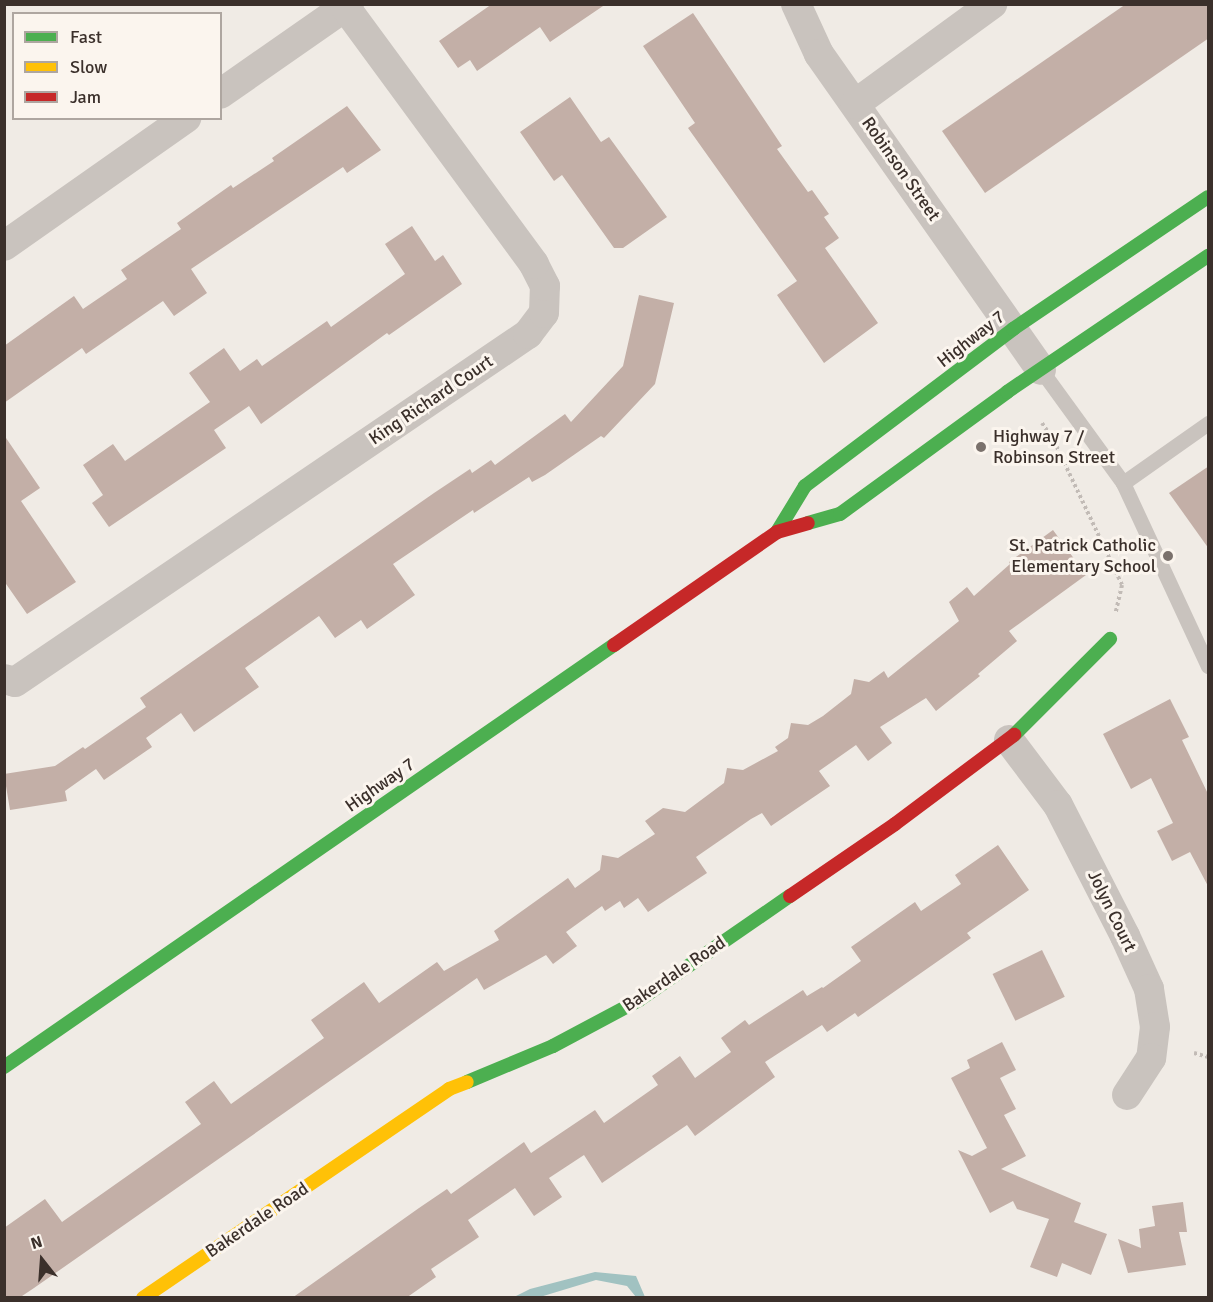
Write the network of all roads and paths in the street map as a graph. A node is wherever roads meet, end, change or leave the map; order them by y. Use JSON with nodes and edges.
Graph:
{"nodes":[{"id":1,"x":796,"y":4,"type":"edge"},
{"id":2,"x":992,"y":4,"type":"edge"},
{"id":3,"x":347,"y":6,"type":"edge"},
{"id":4,"x":222,"y":93,"type":"edge"},
{"id":5,"x":855,"y":104,"type":"junction"},
{"id":6,"x":183,"y":120,"type":"edge"},
{"id":7,"x":1209,"y":197,"type":"edge"},
{"id":8,"x":4,"y":246,"type":"edge"},
{"id":9,"x":1209,"y":256,"type":"edge"},
{"id":10,"x":1013,"y":329,"type":"junction"},
{"id":11,"x":1041,"y":370,"type":"junction"},
{"id":12,"x":1042,"y":423,"type":"dead end"},
{"id":13,"x":1209,"y":423,"type":"edge"},
{"id":14,"x":1123,"y":483,"type":"junction"},
{"id":15,"x":777,"y":532,"type":"junction"},
{"id":16,"x":1110,"y":639,"type":"joint"},
{"id":17,"x":1209,"y":666,"type":"edge"},
{"id":18,"x":4,"y":679,"type":"edge"},
{"id":19,"x":1009,"y":740,"type":"junction"},
{"id":20,"x":1194,"y":1053,"type":"dead end"},
{"id":21,"x":1209,"y":1057,"type":"edge"},
{"id":22,"x":4,"y":1067,"type":"edge"},
{"id":23,"x":1127,"y":1095,"type":"dead end"},
{"id":24,"x":143,"y":1298,"type":"edge"}],
"edges":[{"from":1,"to":5,"type":"street","name":"Robinson Street"},
{"from":2,"to":5,"type":"street"},
{"from":3,"to":4,"type":"street"},
{"from":3,"to":18,"type":"street","name":"King Richard Court"},
{"from":5,"to":10,"type":"street","name":"Robinson Street"},
{"from":6,"to":8,"type":"street"},
{"from":7,"to":10,"type":"main road","name":"Highway 7"},
{"from":9,"to":11,"type":"main road","name":"Highway 7"},
{"from":10,"to":11,"type":"street"},
{"from":10,"to":15,"type":"main road","name":"Highway 7"},
{"from":11,"to":14,"type":"lane"},
{"from":11,"to":15,"type":"main road","name":"Highway 7"},
{"from":12,"to":16,"type":"path"},
{"from":13,"to":14,"type":"lane"},
{"from":14,"to":17,"type":"lane"},
{"from":15,"to":22,"type":"main road","name":"Highway 7"},
{"from":16,"to":19,"type":"main road","name":"Bakerdale Road"},
{"from":19,"to":23,"type":"street","name":"Jolyn Court"},
{"from":19,"to":24,"type":"main road","name":"Bakerdale Road"},
{"from":20,"to":21,"type":"path"}]}
